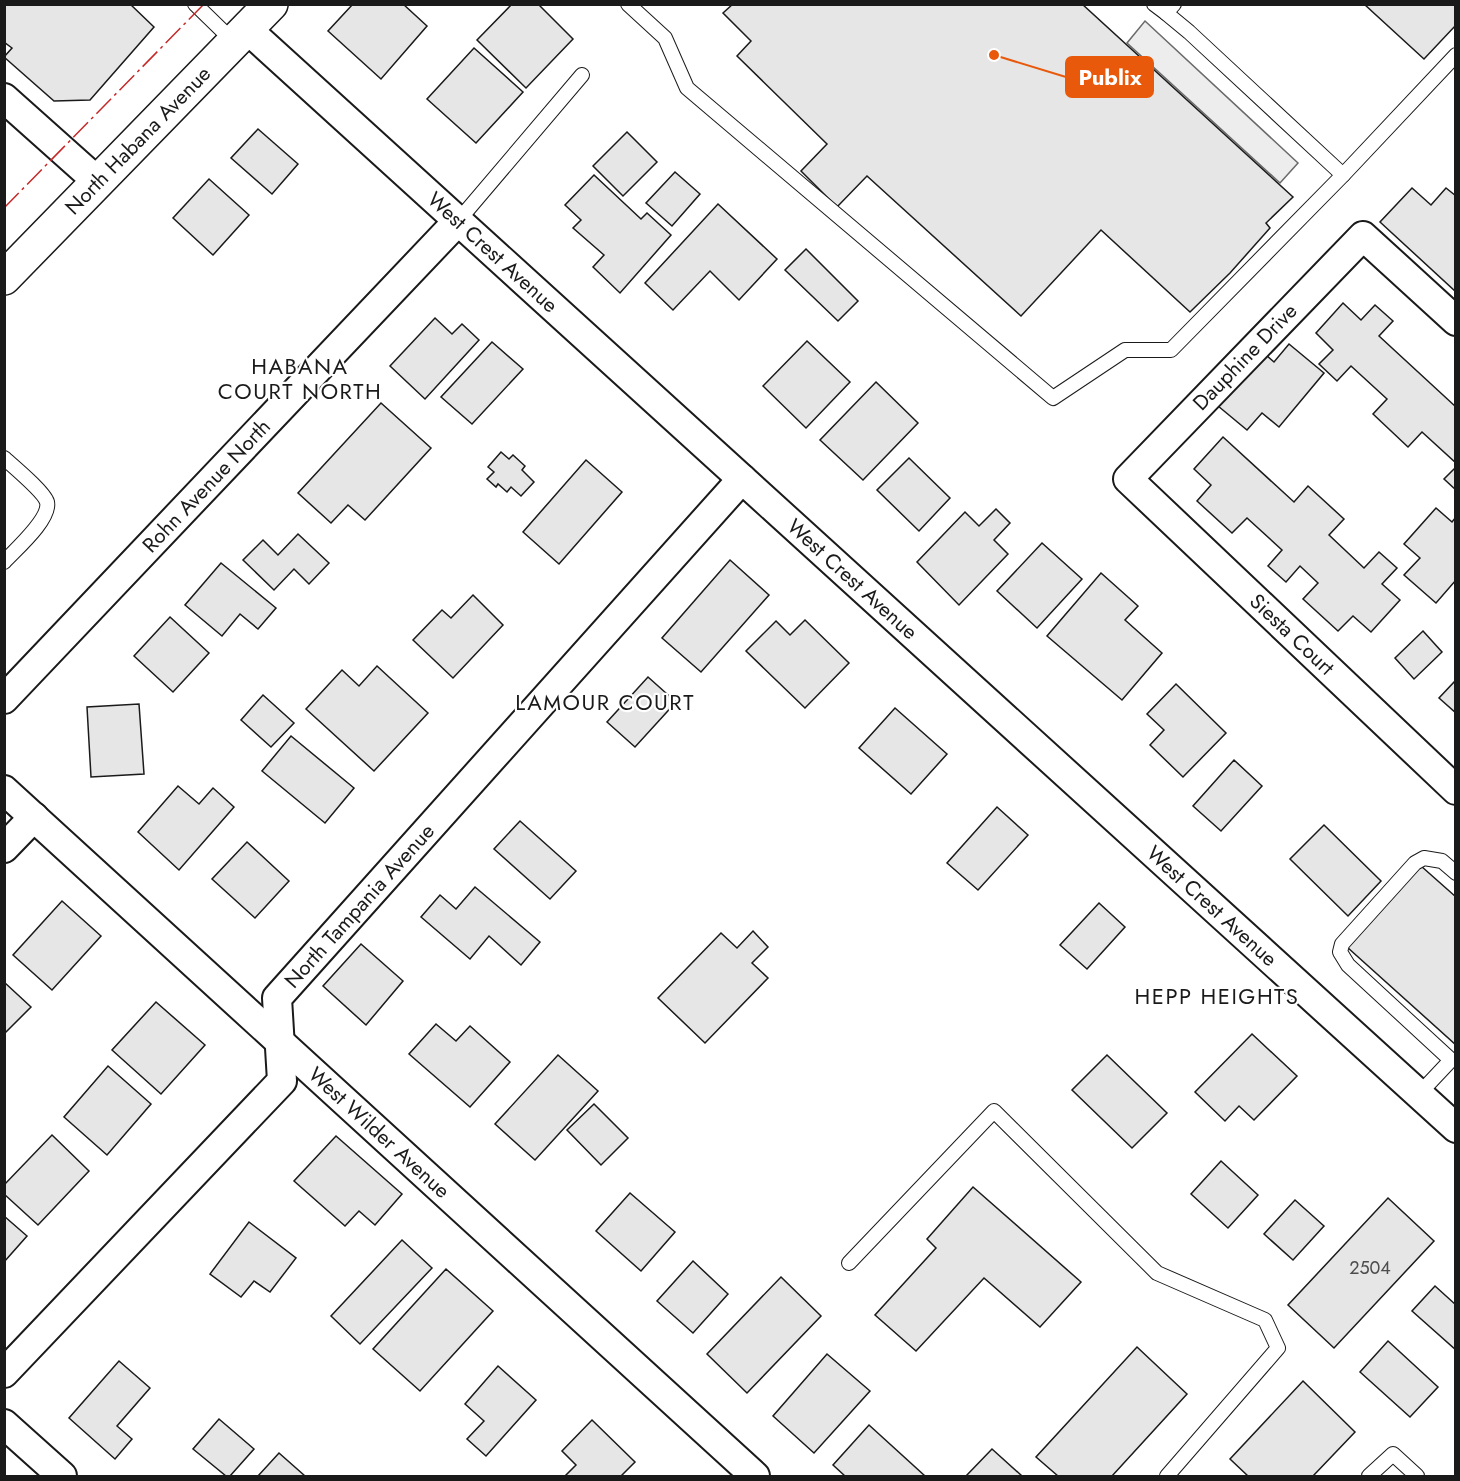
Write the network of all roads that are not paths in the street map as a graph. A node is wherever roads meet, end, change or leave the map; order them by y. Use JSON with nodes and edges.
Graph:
{"nodes":[{"id":1,"x":195,"y":4,"type":"edge"},
{"id":2,"x":271,"y":4,"type":"edge"},
{"id":3,"x":628,"y":4,"type":"edge"},
{"id":4,"x":1154,"y":4,"type":"edge"},
{"id":5,"x":1170,"y":9,"type":"edge"},
{"id":6,"x":241,"y":36,"type":"junction"},
{"id":7,"x":1455,"y":55,"type":"edge"},
{"id":8,"x":582,"y":75,"type":"dead end"},
{"id":9,"x":4,"y":98,"type":"edge"},
{"id":10,"x":1343,"y":175,"type":"junction"},
{"id":11,"x":97,"y":181,"type":"junction"},
{"id":12,"x":458,"y":221,"type":"junction"},
{"id":13,"x":4,"y":278,"type":"edge"},
{"id":14,"x":1455,"y":321,"type":"edge"},
{"id":15,"x":4,"y":458,"type":"edge"},
{"id":16,"x":742,"y":479,"type":"junction"},
{"id":17,"x":1128,"y":479,"type":"joint"},
{"id":18,"x":4,"y":562,"type":"edge"},
{"id":19,"x":4,"y":699,"type":"edge"},
{"id":20,"x":4,"y":790,"type":"edge"},
{"id":21,"x":1455,"y":790,"type":"edge"},
{"id":22,"x":34,"y":817,"type":"junction"},
{"id":23,"x":4,"y":848,"type":"edge"},
{"id":24,"x":1455,"y":873,"type":"edge"},
{"id":25,"x":279,"y":1041,"type":"junction"},
{"id":26,"x":1453,"y":1060,"type":"edge"},
{"id":27,"x":1419,"y":1094,"type":"junction"},
{"id":28,"x":1455,"y":1128,"type":"edge"},
{"id":29,"x":849,"y":1263,"type":"dead end"},
{"id":30,"x":4,"y":1373,"type":"edge"},
{"id":31,"x":4,"y":1424,"type":"edge"},
{"id":32,"x":62,"y":1476,"type":"edge"},
{"id":33,"x":755,"y":1476,"type":"edge"},
{"id":34,"x":1167,"y":1476,"type":"edge"},
{"id":35,"x":1369,"y":1476,"type":"edge"},
{"id":36,"x":1417,"y":1476,"type":"edge"}],
"edges":[{"from":1,"to":6,"type":"lane"},
{"from":2,"to":6,"type":"street","name":"North Habana Avenue"},
{"from":3,"to":10,"type":"lane"},
{"from":4,"to":5,"type":"lane"},
{"from":5,"to":10,"type":"lane"},
{"from":6,"to":11,"type":"street","name":"North Habana Avenue"},
{"from":6,"to":12,"type":"street","name":"West Crest Avenue"},
{"from":7,"to":10,"type":"lane"},
{"from":8,"to":12,"type":"lane"},
{"from":9,"to":11,"type":"street"},
{"from":11,"to":13,"type":"street","name":"North Habana Avenue"},
{"from":12,"to":16,"type":"street","name":"West Crest Avenue"},
{"from":12,"to":19,"type":"street","name":"Rohn Avenue North"},
{"from":14,"to":17,"type":"street","name":"Dauphine Drive"},
{"from":15,"to":18,"type":"lane"},
{"from":16,"to":25,"type":"street","name":"North Tampania Avenue"},
{"from":16,"to":27,"type":"street","name":"West Crest Avenue"},
{"from":17,"to":21,"type":"street","name":"Siesta Court"},
{"from":20,"to":22,"type":"street","name":"West Wilder Avenue"},
{"from":22,"to":23,"type":"street"},
{"from":22,"to":25,"type":"street","name":"West Wilder Avenue"},
{"from":24,"to":26,"type":"lane"},
{"from":25,"to":30,"type":"street","name":"North Tampania Avenue"},
{"from":25,"to":33,"type":"street","name":"West Wilder Avenue"},
{"from":26,"to":27,"type":"lane"},
{"from":27,"to":28,"type":"street","name":"West Crest Avenue"},
{"from":29,"to":34,"type":"lane"},
{"from":31,"to":32,"type":"street"},
{"from":35,"to":36,"type":"lane"}]}
